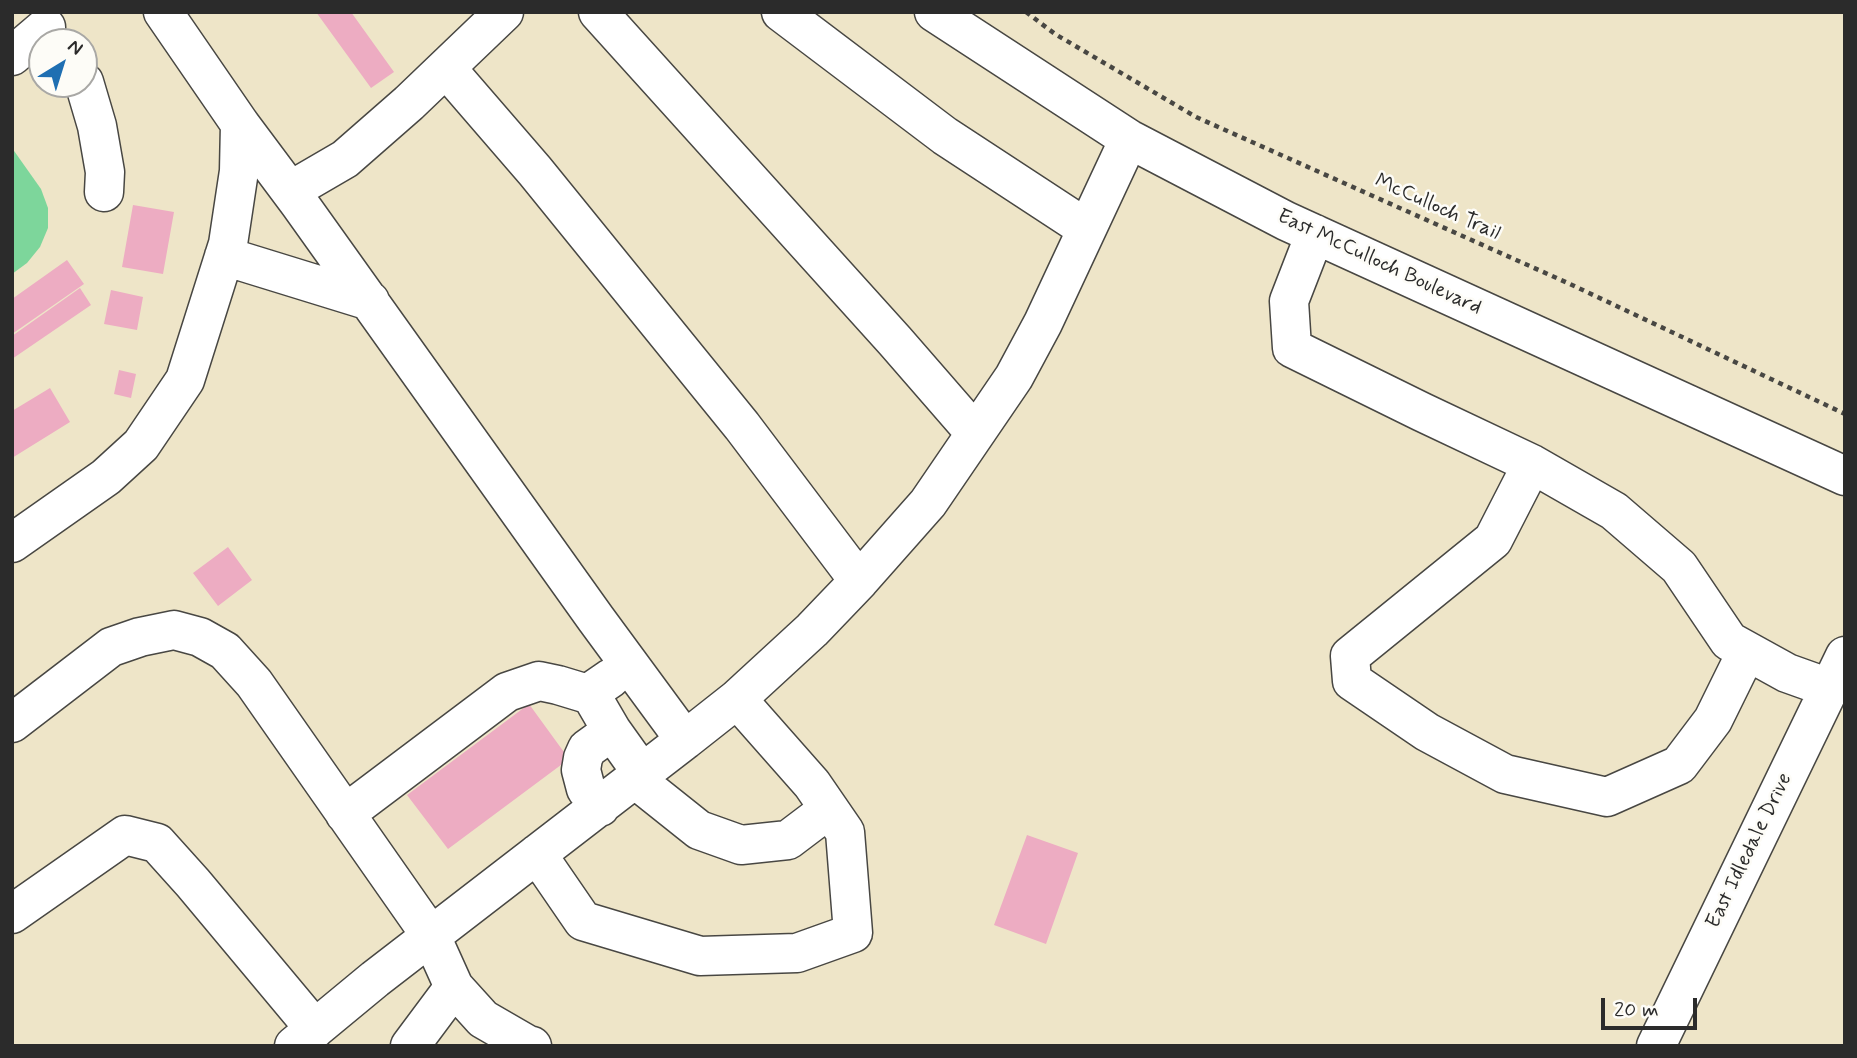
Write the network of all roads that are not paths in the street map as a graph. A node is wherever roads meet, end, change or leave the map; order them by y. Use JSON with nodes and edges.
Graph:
{"nodes":[{"id":1,"x":163,"y":12,"type":"edge"},
{"id":2,"x":504,"y":12,"type":"edge"},
{"id":3,"x":598,"y":12,"type":"edge"},
{"id":4,"x":781,"y":12,"type":"edge"},
{"id":5,"x":934,"y":12,"type":"edge"},
{"id":6,"x":45,"y":27,"type":"edge"},
{"id":7,"x":12,"y":56,"type":"edge"},
{"id":8,"x":446,"y":68,"type":"junction"},
{"id":9,"x":89,"y":98,"type":"edge"},
{"id":10,"x":240,"y":124,"type":"junction"},
{"id":11,"x":1129,"y":139,"type":"junction"},
{"id":12,"x":290,"y":191,"type":"junction"},
{"id":13,"x":104,"y":192,"type":"dead end"},
{"id":14,"x":1087,"y":229,"type":"junction"},
{"id":15,"x":1315,"y":234,"type":"junction"},
{"id":16,"x":224,"y":256,"type":"junction"},
{"id":17,"x":370,"y":301,"type":"junction"},
{"id":18,"x":975,"y":433,"type":"junction"},
{"id":19,"x":1532,"y":464,"type":"junction"},
{"id":20,"x":1845,"y":476,"type":"edge"},
{"id":21,"x":16,"y":532,"type":"edge"},
{"id":22,"x":859,"y":581,"type":"junction"},
{"id":23,"x":1747,"y":651,"type":"junction"},
{"id":24,"x":630,"y":665,"type":"junction"},
{"id":25,"x":1837,"y":672,"type":"edge"},
{"id":26,"x":592,"y":695,"type":"junction"},
{"id":27,"x":737,"y":699,"type":"junction"},
{"id":28,"x":12,"y":723,"type":"edge"},
{"id":29,"x":612,"y":731,"type":"junction"},
{"id":30,"x":685,"y":740,"type":"junction"},
{"id":31,"x":639,"y":776,"type":"junction"},
{"id":32,"x":600,"y":807,"type":"junction"},
{"id":33,"x":829,"y":809,"type":"junction"},
{"id":34,"x":345,"y":814,"type":"junction"},
{"id":35,"x":537,"y":854,"type":"junction"},
{"id":36,"x":12,"y":914,"type":"edge"},
{"id":37,"x":430,"y":936,"type":"junction"},
{"id":38,"x":454,"y":987,"type":"junction"},
{"id":39,"x":304,"y":1037,"type":"edge"},
{"id":40,"x":410,"y":1046,"type":"edge"},
{"id":41,"x":532,"y":1046,"type":"edge"},
{"id":42,"x":1656,"y":1046,"type":"edge"}],
"edges":[{"from":1,"to":10,"type":"street"},
{"from":2,"to":8,"type":"street"},
{"from":3,"to":18,"type":"street"},
{"from":4,"to":14,"type":"street"},
{"from":5,"to":11,"type":"street","name":"East McCulloch Boulevard"},
{"from":6,"to":7,"type":"street"},
{"from":8,"to":12,"type":"street"},
{"from":8,"to":22,"type":"street"},
{"from":9,"to":13,"type":"street"},
{"from":10,"to":12,"type":"street"},
{"from":10,"to":16,"type":"street"},
{"from":11,"to":14,"type":"street"},
{"from":11,"to":15,"type":"street","name":"East McCulloch Boulevard"},
{"from":12,"to":17,"type":"street"},
{"from":14,"to":18,"type":"street"},
{"from":15,"to":19,"type":"street"},
{"from":15,"to":20,"type":"street","name":"East McCulloch Boulevard"},
{"from":16,"to":17,"type":"street"},
{"from":16,"to":21,"type":"street"},
{"from":17,"to":24,"type":"street"},
{"from":18,"to":22,"type":"street"},
{"from":19,"to":23,"type":"street"},
{"from":19,"to":23,"type":"street"},
{"from":22,"to":27,"type":"street"},
{"from":23,"to":25,"type":"street"},
{"from":24,"to":26,"type":"street"},
{"from":24,"to":30,"type":"street"},
{"from":25,"to":42,"type":"street","name":"East Idledale Drive"},
{"from":26,"to":29,"type":"street"},
{"from":26,"to":34,"type":"street"},
{"from":27,"to":30,"type":"street"},
{"from":27,"to":33,"type":"street"},
{"from":28,"to":34,"type":"street"},
{"from":29,"to":31,"type":"street"},
{"from":29,"to":32,"type":"street"},
{"from":30,"to":31,"type":"street"},
{"from":31,"to":32,"type":"street"},
{"from":31,"to":33,"type":"street"},
{"from":32,"to":35,"type":"street"},
{"from":33,"to":35,"type":"street"},
{"from":34,"to":37,"type":"street"},
{"from":35,"to":37,"type":"street"},
{"from":36,"to":39,"type":"street"},
{"from":37,"to":38,"type":"street"},
{"from":37,"to":39,"type":"street"},
{"from":38,"to":40,"type":"street"},
{"from":38,"to":41,"type":"street"}]}
